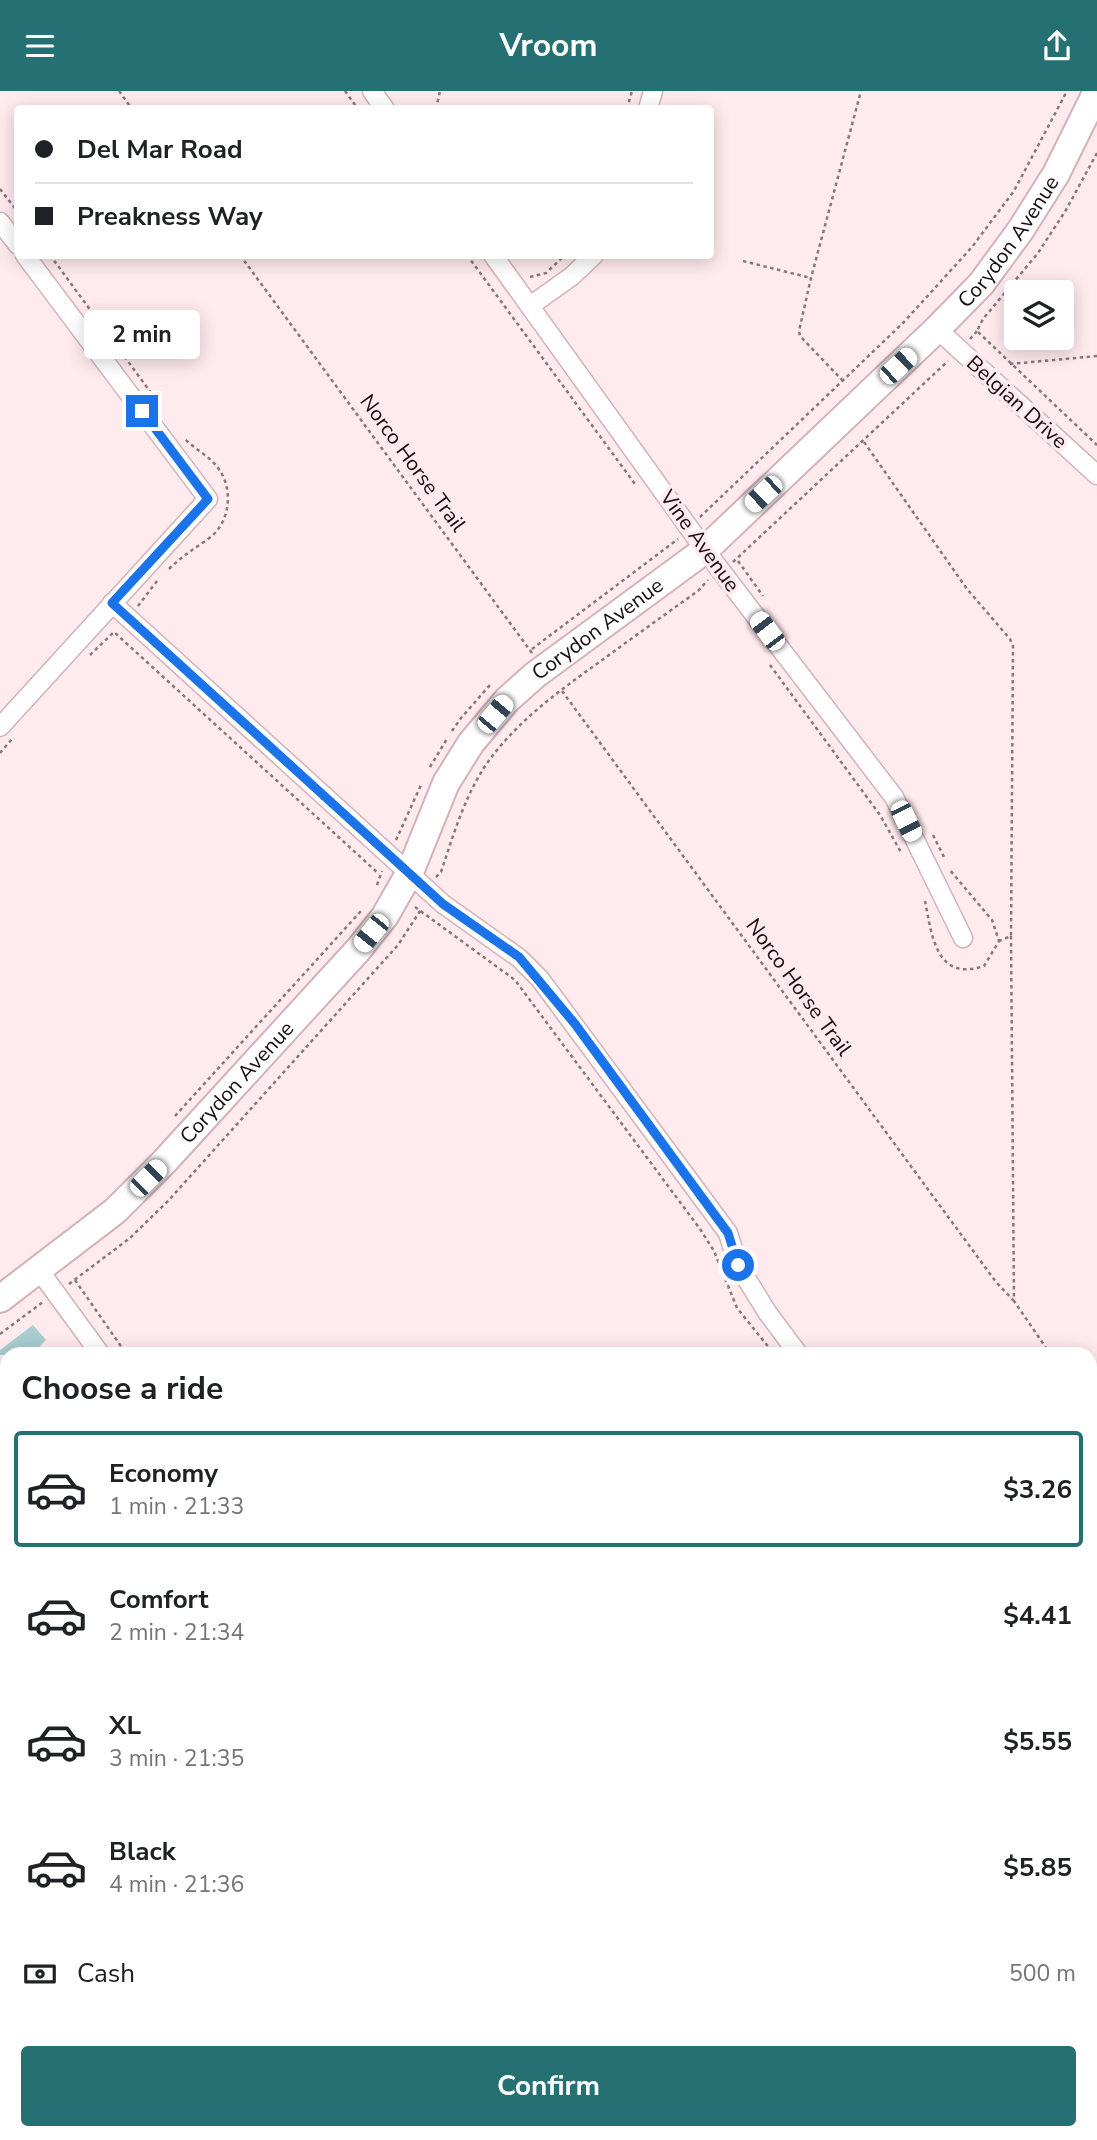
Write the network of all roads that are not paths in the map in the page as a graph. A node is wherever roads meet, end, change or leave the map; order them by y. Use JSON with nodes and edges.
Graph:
{"nodes":[{"id":1,"x":1094,"y":109,"type":"edge"},
{"id":2,"x":0,"y":222,"type":"edge"},
{"id":3,"x":14,"y":240,"type":"edge"},
{"id":4,"x":28,"y":259,"type":"edge"},
{"id":5,"x":496,"y":259,"type":"edge"},
{"id":6,"x":590,"y":259,"type":"edge"},
{"id":7,"x":530,"y":306,"type":"junction"},
{"id":8,"x":937,"y":329,"type":"junction"},
{"id":9,"x":1097,"y":475,"type":"edge"},
{"id":10,"x":712,"y":559,"type":"junction"},
{"id":11,"x":112,"y":603,"type":"junction"},
{"id":12,"x":0,"y":727,"type":"edge"},
{"id":13,"x":412,"y":885,"type":"junction"},
{"id":14,"x":963,"y":938,"type":"dead end"},
{"id":15,"x":39,"y":1270,"type":"junction"},
{"id":16,"x":0,"y":1299,"type":"edge"},
{"id":17,"x":95,"y":1347,"type":"edge"},
{"id":18,"x":793,"y":1347,"type":"edge"}],
"edges":[{"from":1,"to":8,"type":"main road","name":"Corydon Avenue"},
{"from":2,"to":3,"type":"street"},
{"from":4,"to":11,"type":"street"},
{"from":5,"to":7,"type":"street","name":"Vine Avenue"},
{"from":6,"to":7,"type":"street"},
{"from":7,"to":10,"type":"street","name":"Vine Avenue"},
{"from":8,"to":9,"type":"street","name":"Belgian Drive"},
{"from":8,"to":10,"type":"main road","name":"Corydon Avenue"},
{"from":10,"to":13,"type":"main road","name":"Corydon Avenue"},
{"from":10,"to":14,"type":"street","name":"Vine Avenue"},
{"from":11,"to":12,"type":"street"},
{"from":11,"to":13,"type":"street"},
{"from":13,"to":15,"type":"main road","name":"Corydon Avenue"},
{"from":13,"to":18,"type":"street"},
{"from":15,"to":16,"type":"main road","name":"Corydon Avenue"},
{"from":15,"to":17,"type":"street"}]}
